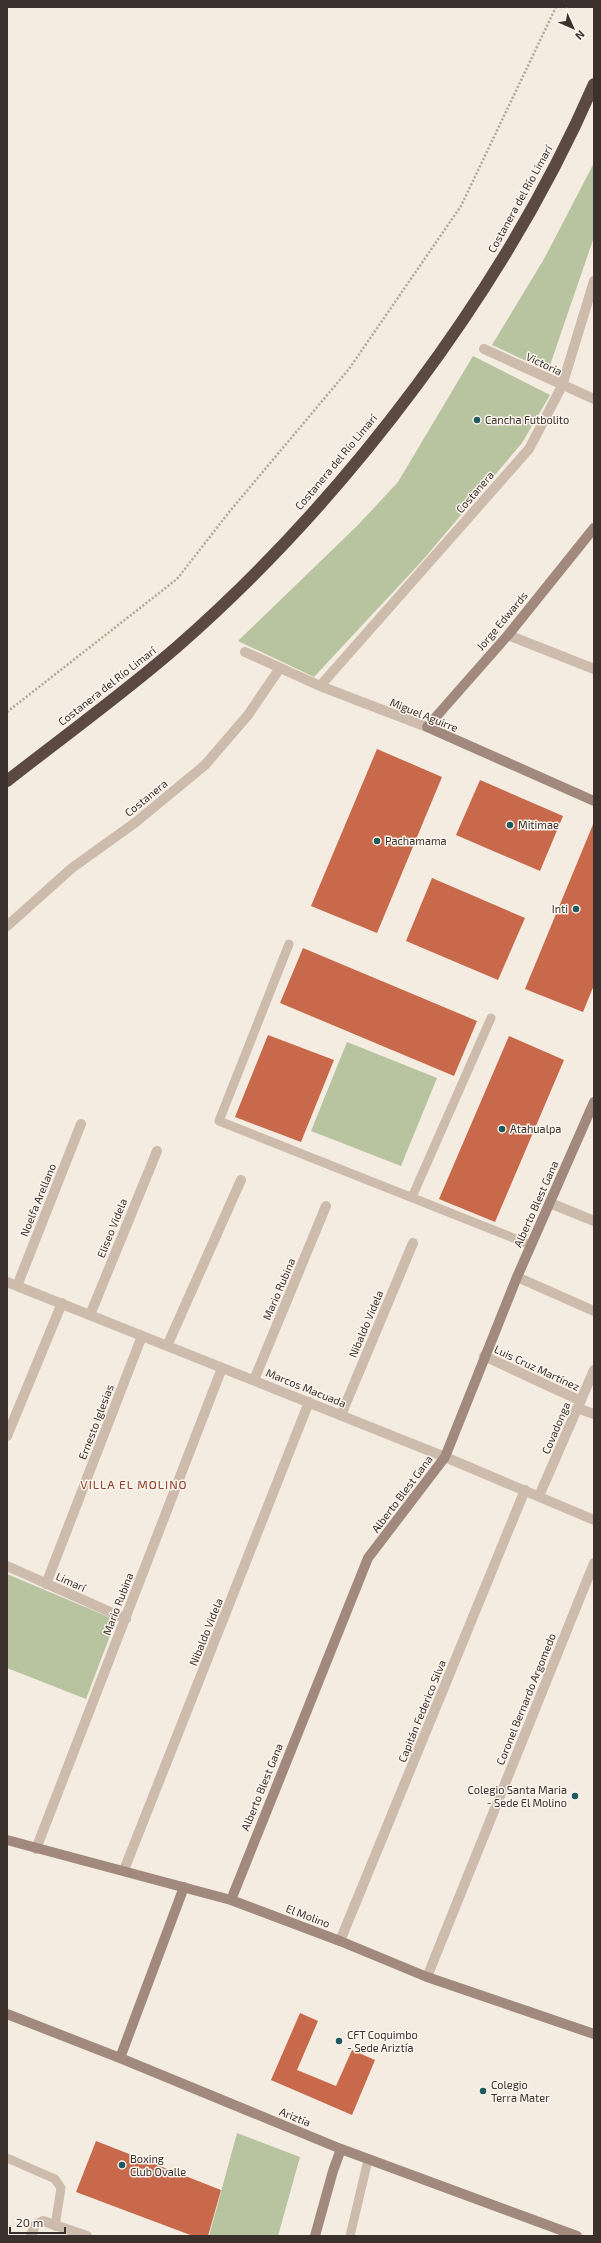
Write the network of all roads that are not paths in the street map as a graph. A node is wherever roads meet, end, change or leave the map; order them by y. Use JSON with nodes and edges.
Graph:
{"nodes":[{"id":1,"x":594,"y":84,"type":"edge"},
{"id":2,"x":594,"y":281,"type":"edge"},
{"id":3,"x":591,"y":300,"type":"edge"},
{"id":4,"x":484,"y":349,"type":"dead end"},
{"id":5,"x":562,"y":386,"type":"junction"},
{"id":6,"x":594,"y":399,"type":"edge"},
{"id":7,"x":594,"y":529,"type":"edge"},
{"id":8,"x":508,"y":634,"type":"junction"},
{"id":9,"x":245,"y":652,"type":"dead end"},
{"id":10,"x":280,"y":668,"type":"junction"},
{"id":11,"x":594,"y":669,"type":"edge"},
{"id":12,"x":320,"y":686,"type":"junction"},
{"id":13,"x":427,"y":727,"type":"junction"},
{"id":14,"x":7,"y":781,"type":"edge"},
{"id":15,"x":594,"y":801,"type":"edge"},
{"id":16,"x":7,"y":926,"type":"edge"},
{"id":17,"x":289,"y":944,"type":"dead end"},
{"id":18,"x":491,"y":1018,"type":"dead end"},
{"id":19,"x":594,"y":1102,"type":"edge"},
{"id":20,"x":82,"y":1124,"type":"dead end"},
{"id":21,"x":157,"y":1151,"type":"dead end"},
{"id":22,"x":241,"y":1180,"type":"dead end"},
{"id":23,"x":412,"y":1197,"type":"junction"},
{"id":24,"x":550,"y":1203,"type":"junction"},
{"id":25,"x":326,"y":1206,"type":"dead end"},
{"id":26,"x":594,"y":1221,"type":"edge"},
{"id":27,"x":413,"y":1243,"type":"dead end"},
{"id":28,"x":531,"y":1245,"type":"junction"},
{"id":29,"x":517,"y":1277,"type":"junction"},
{"id":30,"x":12,"y":1284,"type":"edge"},
{"id":31,"x":62,"y":1303,"type":"junction"},
{"id":32,"x":594,"y":1311,"type":"edge"},
{"id":33,"x":90,"y":1315,"type":"junction"},
{"id":34,"x":142,"y":1336,"type":"junction"},
{"id":35,"x":167,"y":1346,"type":"junction"},
{"id":36,"x":484,"y":1356,"type":"junction"},
{"id":37,"x":222,"y":1368,"type":"junction"},
{"id":38,"x":594,"y":1370,"type":"edge"},
{"id":39,"x":254,"y":1380,"type":"junction"},
{"id":40,"x":310,"y":1402,"type":"junction"},
{"id":41,"x":579,"y":1404,"type":"junction"},
{"id":42,"x":594,"y":1414,"type":"edge"},
{"id":43,"x":341,"y":1415,"type":"junction"},
{"id":44,"x":7,"y":1436,"type":"edge"},
{"id":45,"x":445,"y":1456,"type":"junction"},
{"id":46,"x":525,"y":1490,"type":"junction"},
{"id":47,"x":539,"y":1496,"type":"junction"},
{"id":48,"x":594,"y":1520,"type":"edge"},
{"id":49,"x":594,"y":1563,"type":"edge"},
{"id":50,"x":7,"y":1566,"type":"edge"},
{"id":51,"x":46,"y":1584,"type":"junction"},
{"id":52,"x":126,"y":1619,"type":"junction"},
{"id":53,"x":7,"y":1840,"type":"edge"},
{"id":54,"x":36,"y":1849,"type":"junction"},
{"id":55,"x":124,"y":1870,"type":"junction"},
{"id":56,"x":184,"y":1887,"type":"junction"},
{"id":57,"x":231,"y":1900,"type":"junction"},
{"id":58,"x":340,"y":1941,"type":"junction"},
{"id":59,"x":427,"y":1977,"type":"junction"},
{"id":60,"x":7,"y":2014,"type":"edge"},
{"id":61,"x":594,"y":2034,"type":"edge"},
{"id":62,"x":120,"y":2058,"type":"junction"},
{"id":63,"x":341,"y":2149,"type":"junction"},
{"id":64,"x":7,"y":2158,"type":"edge"},
{"id":65,"x":368,"y":2160,"type":"junction"},
{"id":66,"x":56,"y":2226,"type":"junction"},
{"id":67,"x":31,"y":2236,"type":"edge"},
{"id":68,"x":87,"y":2236,"type":"edge"},
{"id":69,"x":314,"y":2236,"type":"edge"},
{"id":70,"x":350,"y":2236,"type":"edge"},
{"id":71,"x":577,"y":2236,"type":"edge"}],
"edges":[{"from":1,"to":14,"type":"highway","name":"Costanera del Río Limarí"},
{"from":2,"to":3,"type":"street","name":"Costanera"},
{"from":3,"to":5,"type":"street","name":"Costanera"},
{"from":4,"to":5,"type":"street","name":"Victoria"},
{"from":5,"to":6,"type":"street","name":"Victoria"},
{"from":5,"to":12,"type":"street","name":"Costanera"},
{"from":7,"to":8,"type":"street","name":"Jorge Edwards"},
{"from":8,"to":11,"type":"street"},
{"from":8,"to":13,"type":"street","name":"Jorge Edwards"},
{"from":9,"to":10,"type":"street","name":"Miguel Aguirre"},
{"from":10,"to":12,"type":"street","name":"Miguel Aguirre"},
{"from":10,"to":16,"type":"street","name":"Costanera"},
{"from":12,"to":13,"type":"street","name":"Miguel Aguirre"},
{"from":13,"to":15,"type":"street","name":"Miguel Aguirre"},
{"from":17,"to":23,"type":"lane"},
{"from":18,"to":23,"type":"lane"},
{"from":19,"to":24,"type":"street","name":"Alberto Blest Gana"},
{"from":20,"to":30,"type":"street","name":"Noelfa Arellano"},
{"from":21,"to":33,"type":"street","name":"Eliseo Videla"},
{"from":22,"to":35,"type":"street"},
{"from":23,"to":28,"type":"lane"},
{"from":24,"to":26,"type":"street"},
{"from":24,"to":28,"type":"street","name":"Alberto Blest Gana"},
{"from":25,"to":39,"type":"street","name":"Mario Rubina"},
{"from":27,"to":43,"type":"street","name":"Nibaldo Videla"},
{"from":28,"to":29,"type":"street","name":"Alberto Blest Gana"},
{"from":29,"to":32,"type":"street"},
{"from":29,"to":36,"type":"street","name":"Alberto Blest Gana"},
{"from":30,"to":31,"type":"street","name":"Marcos Macuada"},
{"from":31,"to":33,"type":"street","name":"Marcos Macuada"},
{"from":31,"to":44,"type":"street"},
{"from":33,"to":34,"type":"street","name":"Marcos Macuada"},
{"from":34,"to":35,"type":"street","name":"Marcos Macuada"},
{"from":34,"to":51,"type":"street","name":"Ernesto Iglesias"},
{"from":35,"to":37,"type":"street","name":"Marcos Macuada"},
{"from":36,"to":41,"type":"street","name":"Luis Cruz Martínez"},
{"from":36,"to":45,"type":"street","name":"Alberto Blest Gana"},
{"from":37,"to":39,"type":"street","name":"Marcos Macuada"},
{"from":37,"to":52,"type":"street","name":"Mario Rubina"},
{"from":38,"to":41,"type":"street","name":"Covadonga"},
{"from":39,"to":40,"type":"street","name":"Marcos Macuada"},
{"from":40,"to":43,"type":"street","name":"Marcos Macuada"},
{"from":40,"to":55,"type":"street","name":"Nibaldo Videla"},
{"from":41,"to":42,"type":"street","name":"Luis Cruz Martínez"},
{"from":41,"to":47,"type":"street","name":"Covadonga"},
{"from":43,"to":45,"type":"street","name":"Marcos Macuada"},
{"from":45,"to":46,"type":"street","name":"Marcos Macuada"},
{"from":45,"to":57,"type":"street","name":"Alberto Blest Gana"},
{"from":46,"to":47,"type":"street","name":"Marcos Macuada"},
{"from":46,"to":58,"type":"street","name":"Capitán Federico Silva"},
{"from":47,"to":48,"type":"street","name":"Marcos Macuada"},
{"from":49,"to":59,"type":"street","name":"Coronel Bernardo Argomedo"},
{"from":50,"to":51,"type":"street","name":"Limarí"},
{"from":51,"to":52,"type":"street","name":"Limarí"},
{"from":52,"to":54,"type":"street","name":"Mario Rubina"},
{"from":53,"to":54,"type":"street","name":"El Molino"},
{"from":54,"to":55,"type":"street","name":"El Molino"},
{"from":55,"to":56,"type":"street","name":"El Molino"},
{"from":56,"to":57,"type":"street","name":"El Molino"},
{"from":56,"to":62,"type":"street"},
{"from":57,"to":58,"type":"street","name":"El Molino"},
{"from":58,"to":59,"type":"street","name":"El Molino"},
{"from":59,"to":61,"type":"street","name":"El Molino"},
{"from":60,"to":62,"type":"street","name":"Ariztía"},
{"from":62,"to":63,"type":"street","name":"Ariztía"},
{"from":63,"to":65,"type":"street","name":"Ariztía"},
{"from":63,"to":69,"type":"street"},
{"from":64,"to":66,"type":"lane"},
{"from":65,"to":70,"type":"lane"},
{"from":65,"to":71,"type":"street","name":"Ariztía"},
{"from":66,"to":67,"type":"street"},
{"from":66,"to":68,"type":"street"}]}
